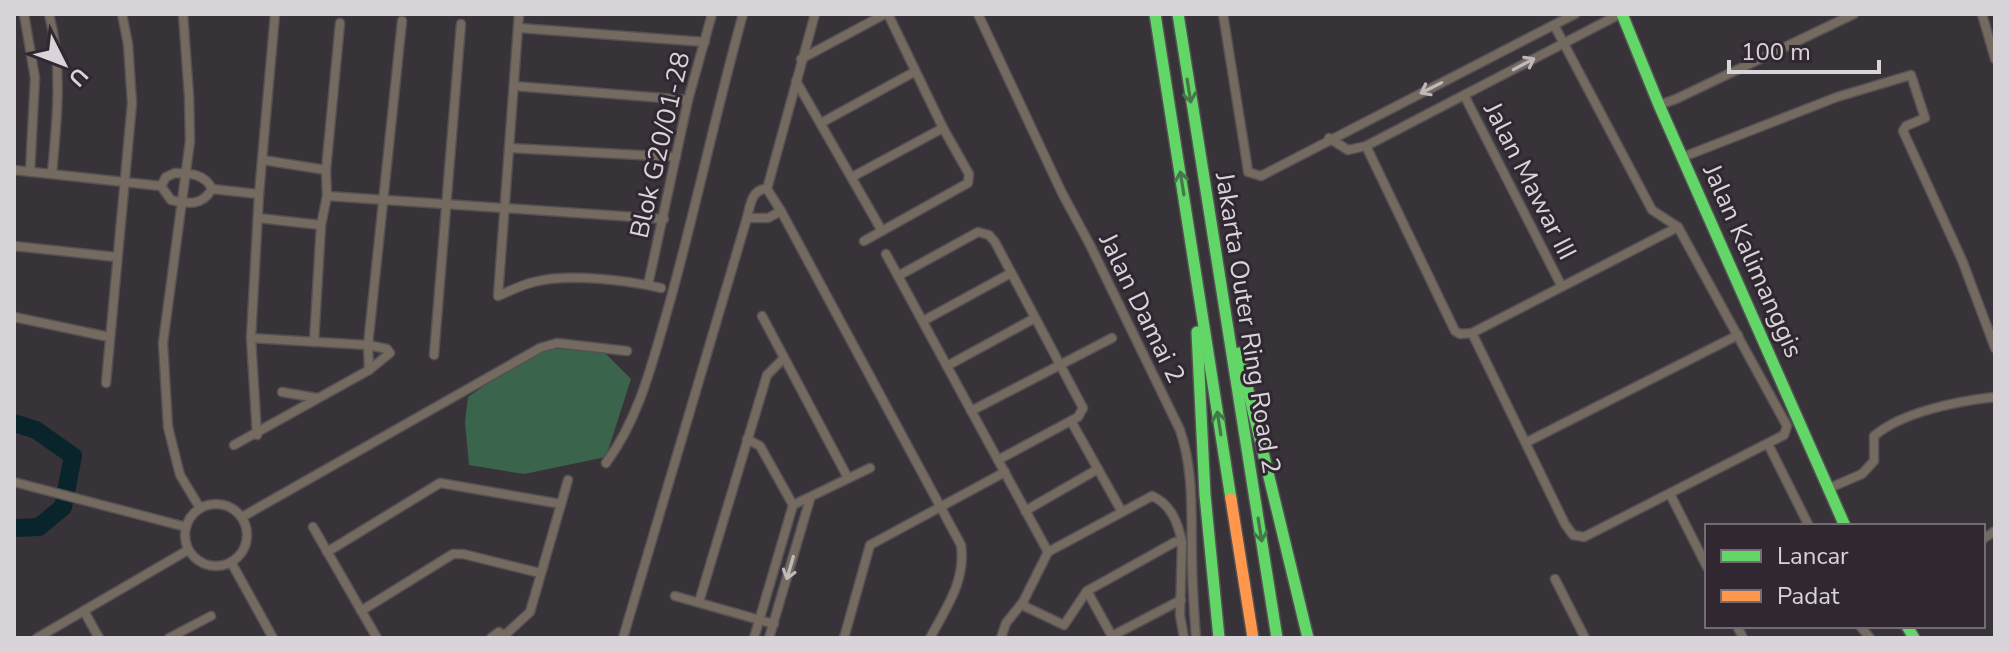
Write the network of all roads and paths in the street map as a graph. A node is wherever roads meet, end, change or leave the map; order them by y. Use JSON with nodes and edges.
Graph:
{"nodes":[{"id":1,"x":24,"y":14,"type":"edge"},
{"id":2,"x":49,"y":14,"type":"edge"},
{"id":3,"x":122,"y":14,"type":"edge"},
{"id":4,"x":183,"y":14,"type":"edge"},
{"id":5,"x":275,"y":14,"type":"edge"},
{"id":6,"x":519,"y":14,"type":"edge"},
{"id":7,"x":712,"y":14,"type":"edge"},
{"id":8,"x":743,"y":14,"type":"edge"},
{"id":9,"x":815,"y":14,"type":"edge"},
{"id":10,"x":886,"y":14,"type":"edge"},
{"id":11,"x":978,"y":14,"type":"edge"},
{"id":12,"x":1155,"y":14,"type":"edge"},
{"id":13,"x":1178,"y":14,"type":"edge"},
{"id":14,"x":1223,"y":14,"type":"edge"},
{"id":15,"x":1575,"y":14,"type":"edge"},
{"id":16,"x":1621,"y":14,"type":"edge"},
{"id":17,"x":1854,"y":14,"type":"edge"},
{"id":18,"x":1982,"y":14,"type":"edge"},
{"id":19,"x":402,"y":21,"type":"dead end"},
{"id":20,"x":340,"y":23,"type":"dead end"},
{"id":21,"x":461,"y":24,"type":"dead end"},
{"id":22,"x":1554,"y":25,"type":"junction"},
{"id":23,"x":519,"y":28,"type":"junction"},
{"id":24,"x":705,"y":42,"type":"junction"},
{"id":25,"x":1563,"y":43,"type":"junction"},
{"id":26,"x":801,"y":59,"type":"junction"},
{"id":27,"x":1995,"y":59,"type":"edge"},
{"id":28,"x":914,"y":72,"type":"junction"},
{"id":29,"x":796,"y":81,"type":"junction"},
{"id":30,"x":514,"y":86,"type":"junction"},
{"id":31,"x":1464,"y":95,"type":"junction"},
{"id":32,"x":688,"y":100,"type":"junction"},
{"id":33,"x":1659,"y":105,"type":"junction"},
{"id":34,"x":1395,"y":106,"type":"junction"},
{"id":35,"x":821,"y":123,"type":"junction"},
{"id":36,"x":1406,"y":124,"type":"junction"},
{"id":37,"x":943,"y":128,"type":"junction"},
{"id":38,"x":1329,"y":138,"type":"junction"},
{"id":39,"x":1366,"y":146,"type":"junction"},
{"id":40,"x":509,"y":148,"type":"junction"},
{"id":41,"x":676,"y":157,"type":"junction"},
{"id":42,"x":1683,"y":157,"type":"junction"},
{"id":43,"x":263,"y":160,"type":"junction"},
{"id":44,"x":14,"y":170,"type":"edge"},
{"id":45,"x":326,"y":170,"type":"junction"},
{"id":46,"x":30,"y":172,"type":"junction"},
{"id":47,"x":52,"y":173,"type":"junction"},
{"id":48,"x":186,"y":173,"type":"junction"},
{"id":49,"x":852,"y":177,"type":"junction"},
{"id":50,"x":123,"y":180,"type":"junction"},
{"id":51,"x":161,"y":186,"type":"junction"},
{"id":52,"x":212,"y":189,"type":"junction"},
{"id":53,"x":767,"y":189,"type":"junction"},
{"id":54,"x":259,"y":194,"type":"junction"},
{"id":55,"x":327,"y":196,"type":"junction"},
{"id":56,"x":384,"y":199,"type":"junction"},
{"id":57,"x":181,"y":202,"type":"junction"},
{"id":58,"x":445,"y":204,"type":"junction"},
{"id":59,"x":505,"y":208,"type":"junction"},
{"id":60,"x":781,"y":211,"type":"junction"},
{"id":61,"x":258,"y":218,"type":"junction"},
{"id":62,"x":747,"y":218,"type":"junction"},
{"id":63,"x":664,"y":219,"type":"junction"},
{"id":64,"x":321,"y":225,"type":"junction"},
{"id":65,"x":1678,"y":227,"type":"junction"},
{"id":66,"x":882,"y":231,"type":"junction"},
{"id":67,"x":864,"y":241,"type":"dead end"},
{"id":68,"x":14,"y":246,"type":"edge"},
{"id":69,"x":886,"y":254,"type":"dead end"},
{"id":70,"x":116,"y":257,"type":"junction"},
{"id":71,"x":1194,"y":260,"type":"junction"},
{"id":72,"x":1215,"y":260,"type":"junction"},
{"id":73,"x":1011,"y":273,"type":"junction"},
{"id":74,"x":898,"y":276,"type":"junction"},
{"id":75,"x":648,"y":285,"type":"junction"},
{"id":76,"x":1561,"y":285,"type":"junction"},
{"id":77,"x":661,"y":288,"type":"dead end"},
{"id":78,"x":762,"y":316,"type":"dead end"},
{"id":79,"x":14,"y":317,"type":"edge"},
{"id":80,"x":1035,"y":318,"type":"junction"},
{"id":81,"x":923,"y":321,"type":"junction"},
{"id":82,"x":1472,"y":333,"type":"junction"},
{"id":83,"x":1738,"y":335,"type":"junction"},
{"id":84,"x":109,"y":337,"type":"junction"},
{"id":85,"x":251,"y":338,"type":"junction"},
{"id":86,"x":1112,"y":338,"type":"dead end"},
{"id":87,"x":314,"y":342,"type":"junction"},
{"id":88,"x":368,"y":345,"type":"junction"},
{"id":89,"x":1995,"y":348,"type":"edge"},
{"id":90,"x":627,"y":351,"type":"dead end"},
{"id":91,"x":434,"y":355,"type":"dead end"},
{"id":92,"x":784,"y":358,"type":"junction"},
{"id":93,"x":1060,"y":364,"type":"junction"},
{"id":94,"x":947,"y":366,"type":"junction"},
{"id":95,"x":369,"y":370,"type":"junction"},
{"id":96,"x":106,"y":383,"type":"dead end"},
{"id":97,"x":282,"y":392,"type":"dead end"},
{"id":98,"x":1995,"y":397,"type":"edge"},
{"id":99,"x":317,"y":398,"type":"junction"},
{"id":100,"x":971,"y":411,"type":"junction"},
{"id":101,"x":1071,"y":421,"type":"junction"},
{"id":102,"x":257,"y":435,"type":"junction"},
{"id":103,"x":747,"y":439,"type":"junction"},
{"id":104,"x":1527,"y":442,"type":"junction"},
{"id":105,"x":1768,"y":444,"type":"junction"},
{"id":106,"x":234,"y":445,"type":"dead end"},
{"id":107,"x":998,"y":460,"type":"junction"},
{"id":108,"x":606,"y":463,"type":"dead end"},
{"id":109,"x":870,"y":468,"type":"dead end"},
{"id":110,"x":1098,"y":469,"type":"junction"},
{"id":111,"x":1005,"y":472,"type":"junction"},
{"id":112,"x":848,"y":478,"type":"junction"},
{"id":113,"x":568,"y":480,"type":"dead end"},
{"id":114,"x":14,"y":482,"type":"edge"},
{"id":115,"x":1827,"y":489,"type":"junction"},
{"id":116,"x":1670,"y":494,"type":"junction"},
{"id":117,"x":810,"y":499,"type":"junction"},
{"id":118,"x":561,"y":504,"type":"junction"},
{"id":119,"x":793,"y":505,"type":"junction"},
{"id":120,"x":200,"y":508,"type":"junction"},
{"id":121,"x":941,"y":508,"type":"junction"},
{"id":122,"x":1025,"y":511,"type":"junction"},
{"id":123,"x":1122,"y":512,"type":"junction"},
{"id":124,"x":242,"y":517,"type":"junction"},
{"id":125,"x":1808,"y":524,"type":"edge"},
{"id":126,"x":1844,"y":524,"type":"edge"},
{"id":127,"x":186,"y":527,"type":"junction"},
{"id":128,"x":313,"y":527,"type":"dead end"},
{"id":129,"x":1182,"y":542,"type":"junction"},
{"id":130,"x":188,"y":550,"type":"junction"},
{"id":131,"x":327,"y":552,"type":"junction"},
{"id":132,"x":1048,"y":552,"type":"junction"},
{"id":133,"x":231,"y":562,"type":"junction"},
{"id":134,"x":1705,"y":563,"type":"edge"},
{"id":135,"x":540,"y":573,"type":"junction"},
{"id":136,"x":1555,"y":579,"type":"dead end"},
{"id":137,"x":1087,"y":591,"type":"junction"},
{"id":138,"x":675,"y":596,"type":"dead end"},
{"id":139,"x":1181,"y":600,"type":"junction"},
{"id":140,"x":699,"y":602,"type":"junction"},
{"id":141,"x":1023,"y":602,"type":"junction"},
{"id":142,"x":84,"y":611,"type":"junction"},
{"id":143,"x":361,"y":611,"type":"junction"},
{"id":144,"x":211,"y":616,"type":"dead end"},
{"id":145,"x":759,"y":619,"type":"junction"},
{"id":146,"x":774,"y":624,"type":"junction"},
{"id":147,"x":507,"y":636,"type":"edge"},
{"id":148,"x":1112,"y":637,"type":"edge"},
{"id":149,"x":37,"y":638,"type":"edge"},
{"id":150,"x":99,"y":638,"type":"edge"},
{"id":151,"x":169,"y":638,"type":"edge"},
{"id":152,"x":273,"y":638,"type":"edge"},
{"id":153,"x":377,"y":638,"type":"edge"},
{"id":154,"x":491,"y":638,"type":"edge"},
{"id":155,"x":623,"y":638,"type":"edge"},
{"id":156,"x":754,"y":638,"type":"edge"},
{"id":157,"x":769,"y":638,"type":"edge"},
{"id":158,"x":844,"y":638,"type":"edge"},
{"id":159,"x":930,"y":638,"type":"edge"},
{"id":160,"x":1001,"y":638,"type":"edge"},
{"id":161,"x":1184,"y":638,"type":"edge"},
{"id":162,"x":1196,"y":638,"type":"edge"},
{"id":163,"x":1219,"y":638,"type":"edge"},
{"id":164,"x":1253,"y":638,"type":"edge"},
{"id":165,"x":1277,"y":638,"type":"edge"},
{"id":166,"x":1308,"y":638,"type":"edge"},
{"id":167,"x":1585,"y":638,"type":"edge"}],
"edges":[{"from":1,"to":46,"type":"street"},
{"from":2,"to":47,"type":"street"},
{"from":3,"to":50,"type":"street"},
{"from":4,"to":48,"type":"street"},
{"from":5,"to":43,"type":"street"},
{"from":6,"to":23,"type":"street"},
{"from":7,"to":24,"type":"street","name":"Blok G20/01-28"},
{"from":8,"to":108,"type":"street"},
{"from":9,"to":26,"type":"street"},
{"from":10,"to":26,"type":"street"},
{"from":10,"to":28,"type":"street"},
{"from":11,"to":162,"type":"street","name":"Jalan Damai 2"},
{"from":71,"to":12,"type":"main road","name":"Jakarta Outer Ring Road 2","one_way":true},
{"from":13,"to":72,"type":"main road","name":"Jakarta Outer Ring Road 2","one_way":true},
{"from":14,"to":38,"type":"street"},
{"from":15,"to":22,"type":"street"},
{"from":16,"to":25,"type":"street"},
{"from":16,"to":33,"type":"main road","name":"Jalan Kalimanggis"},
{"from":17,"to":33,"type":"street"},
{"from":18,"to":27,"type":"street"},
{"from":19,"to":56,"type":"street"},
{"from":20,"to":45,"type":"street"},
{"from":21,"to":58,"type":"street"},
{"from":22,"to":25,"type":"street"},
{"from":22,"to":34,"type":"street","one_way":true},
{"from":23,"to":24,"type":"street"},
{"from":23,"to":30,"type":"street"},
{"from":24,"to":32,"type":"street","name":"Blok G20/01-28"},
{"from":31,"to":25,"type":"street","one_way":true},
{"from":25,"to":65,"type":"street"},
{"from":26,"to":29,"type":"street"},
{"from":28,"to":35,"type":"street"},
{"from":28,"to":37,"type":"street"},
{"from":29,"to":35,"type":"street"},
{"from":29,"to":53,"type":"street"},
{"from":30,"to":32,"type":"street"},
{"from":30,"to":40,"type":"street"},
{"from":31,"to":36,"type":"street"},
{"from":31,"to":76,"type":"street","name":"Jalan Mawar III"},
{"from":32,"to":41,"type":"street","name":"Blok G20/01-28"},
{"from":33,"to":42,"type":"main road","name":"Jalan Kalimanggis"},
{"from":34,"to":36,"type":"street"},
{"from":34,"to":38,"type":"street"},
{"from":35,"to":49,"type":"street"},
{"from":36,"to":39,"type":"street"},
{"from":37,"to":49,"type":"street"},
{"from":37,"to":66,"type":"street"},
{"from":38,"to":39,"type":"street"},
{"from":39,"to":82,"type":"street"},
{"from":40,"to":41,"type":"street"},
{"from":40,"to":59,"type":"street"},
{"from":41,"to":63,"type":"street","name":"Blok G20/01-28"},
{"from":42,"to":89,"type":"street"},
{"from":42,"to":115,"type":"main road","name":"Jalan Kalimanggis"},
{"from":43,"to":45,"type":"street"},
{"from":43,"to":54,"type":"street"},
{"from":44,"to":46,"type":"street"},
{"from":45,"to":55,"type":"street"},
{"from":46,"to":47,"type":"street"},
{"from":47,"to":50,"type":"street"},
{"from":48,"to":51,"type":"street"},
{"from":48,"to":52,"type":"street"},
{"from":48,"to":57,"type":"street"},
{"from":49,"to":66,"type":"street"},
{"from":50,"to":51,"type":"street"},
{"from":50,"to":70,"type":"street"},
{"from":51,"to":57,"type":"street"},
{"from":52,"to":54,"type":"street"},
{"from":52,"to":57,"type":"street"},
{"from":53,"to":60,"type":"street"},
{"from":53,"to":62,"type":"street"},
{"from":54,"to":61,"type":"street"},
{"from":55,"to":56,"type":"street"},
{"from":55,"to":64,"type":"street"},
{"from":56,"to":58,"type":"street"},
{"from":56,"to":88,"type":"street"},
{"from":57,"to":120,"type":"street"},
{"from":58,"to":59,"type":"street"},
{"from":58,"to":91,"type":"street"},
{"from":59,"to":63,"type":"street"},
{"from":59,"to":75,"type":"street"},
{"from":60,"to":62,"type":"street"},
{"from":60,"to":121,"type":"street"},
{"from":61,"to":64,"type":"street"},
{"from":61,"to":85,"type":"street"},
{"from":62,"to":155,"type":"street"},
{"from":63,"to":75,"type":"street","name":"Blok G20/01-28"},
{"from":64,"to":87,"type":"street"},
{"from":65,"to":76,"type":"street"},
{"from":65,"to":83,"type":"street"},
{"from":66,"to":67,"type":"street"},
{"from":68,"to":70,"type":"street"},
{"from":69,"to":74,"type":"street"},
{"from":70,"to":84,"type":"street"},
{"from":71,"to":163,"type":"main road"},
{"from":164,"to":71,"type":"main road","name":"Jakarta Outer Ring Road 2","one_way":true},
{"from":72,"to":165,"type":"main road","name":"Jakarta Outer Ring Road 2","one_way":true},
{"from":72,"to":166,"type":"main road"},
{"from":73,"to":74,"type":"street"},
{"from":73,"to":80,"type":"street"},
{"from":73,"to":81,"type":"street"},
{"from":74,"to":81,"type":"street"},
{"from":75,"to":77,"type":"street"},
{"from":76,"to":82,"type":"street"},
{"from":78,"to":92,"type":"street"},
{"from":79,"to":84,"type":"street"},
{"from":80,"to":93,"type":"street"},
{"from":80,"to":94,"type":"street"},
{"from":81,"to":94,"type":"street"},
{"from":82,"to":104,"type":"street"},
{"from":83,"to":104,"type":"street"},
{"from":83,"to":105,"type":"street"},
{"from":84,"to":96,"type":"street"},
{"from":85,"to":87,"type":"street"},
{"from":85,"to":102,"type":"street"},
{"from":86,"to":93,"type":"street"},
{"from":87,"to":88,"type":"street"},
{"from":88,"to":95,"type":"street"},
{"from":88,"to":95,"type":"street"},
{"from":90,"to":124,"type":"street"},
{"from":92,"to":103,"type":"street"},
{"from":92,"to":112,"type":"street"},
{"from":93,"to":100,"type":"street"},
{"from":93,"to":101,"type":"street"},
{"from":94,"to":100,"type":"street"},
{"from":95,"to":99,"type":"street"},
{"from":97,"to":99,"type":"street"},
{"from":98,"to":115,"type":"street"},
{"from":99,"to":102,"type":"street"},
{"from":100,"to":107,"type":"street"},
{"from":101,"to":107,"type":"street"},
{"from":101,"to":110,"type":"street"},
{"from":102,"to":106,"type":"street"},
{"from":103,"to":119,"type":"street"},
{"from":103,"to":140,"type":"street"},
{"from":104,"to":116,"type":"street"},
{"from":105,"to":116,"type":"street"},
{"from":105,"to":125,"type":"street"},
{"from":107,"to":111,"type":"street"},
{"from":109,"to":112,"type":"street"},
{"from":110,"to":122,"type":"street"},
{"from":110,"to":123,"type":"street"},
{"from":111,"to":121,"type":"street"},
{"from":111,"to":122,"type":"street"},
{"from":112,"to":117,"type":"street"},
{"from":113,"to":118,"type":"street"},
{"from":114,"to":127,"type":"street"},
{"from":115,"to":126,"type":"main road","name":"Jalan Kalimanggis"},
{"from":116,"to":134,"type":"street"},
{"from":117,"to":119,"type":"street"},
{"from":117,"to":146,"type":"street","one_way":true},
{"from":118,"to":131,"type":"street"},
{"from":118,"to":135,"type":"street"},
{"from":119,"to":145,"type":"street"},
{"from":120,"to":124,"type":"street"},
{"from":120,"to":127,"type":"street"},
{"from":121,"to":158,"type":"street"},
{"from":121,"to":159,"type":"street"},
{"from":122,"to":132,"type":"street"},
{"from":123,"to":129,"type":"street"},
{"from":123,"to":132,"type":"street"},
{"from":124,"to":133,"type":"street"},
{"from":127,"to":130,"type":"street"},
{"from":128,"to":131,"type":"street"},
{"from":129,"to":137,"type":"street"},
{"from":129,"to":139,"type":"street"},
{"from":130,"to":133,"type":"street"},
{"from":130,"to":142,"type":"street"},
{"from":131,"to":143,"type":"street"},
{"from":132,"to":141,"type":"street"},
{"from":133,"to":152,"type":"street"},
{"from":135,"to":143,"type":"street"},
{"from":135,"to":147,"type":"street"},
{"from":136,"to":167,"type":"street"},
{"from":137,"to":141,"type":"street"},
{"from":137,"to":148,"type":"street"},
{"from":138,"to":140,"type":"street"},
{"from":139,"to":148,"type":"street"},
{"from":139,"to":161,"type":"street"},
{"from":140,"to":145,"type":"street"},
{"from":141,"to":160,"type":"street"},
{"from":142,"to":149,"type":"street"},
{"from":142,"to":150,"type":"street"},
{"from":143,"to":153,"type":"street"},
{"from":144,"to":151,"type":"street"},
{"from":145,"to":146,"type":"street"},
{"from":145,"to":156,"type":"street"},
{"from":146,"to":157,"type":"street"},
{"from":147,"to":154,"type":"street"}]}
